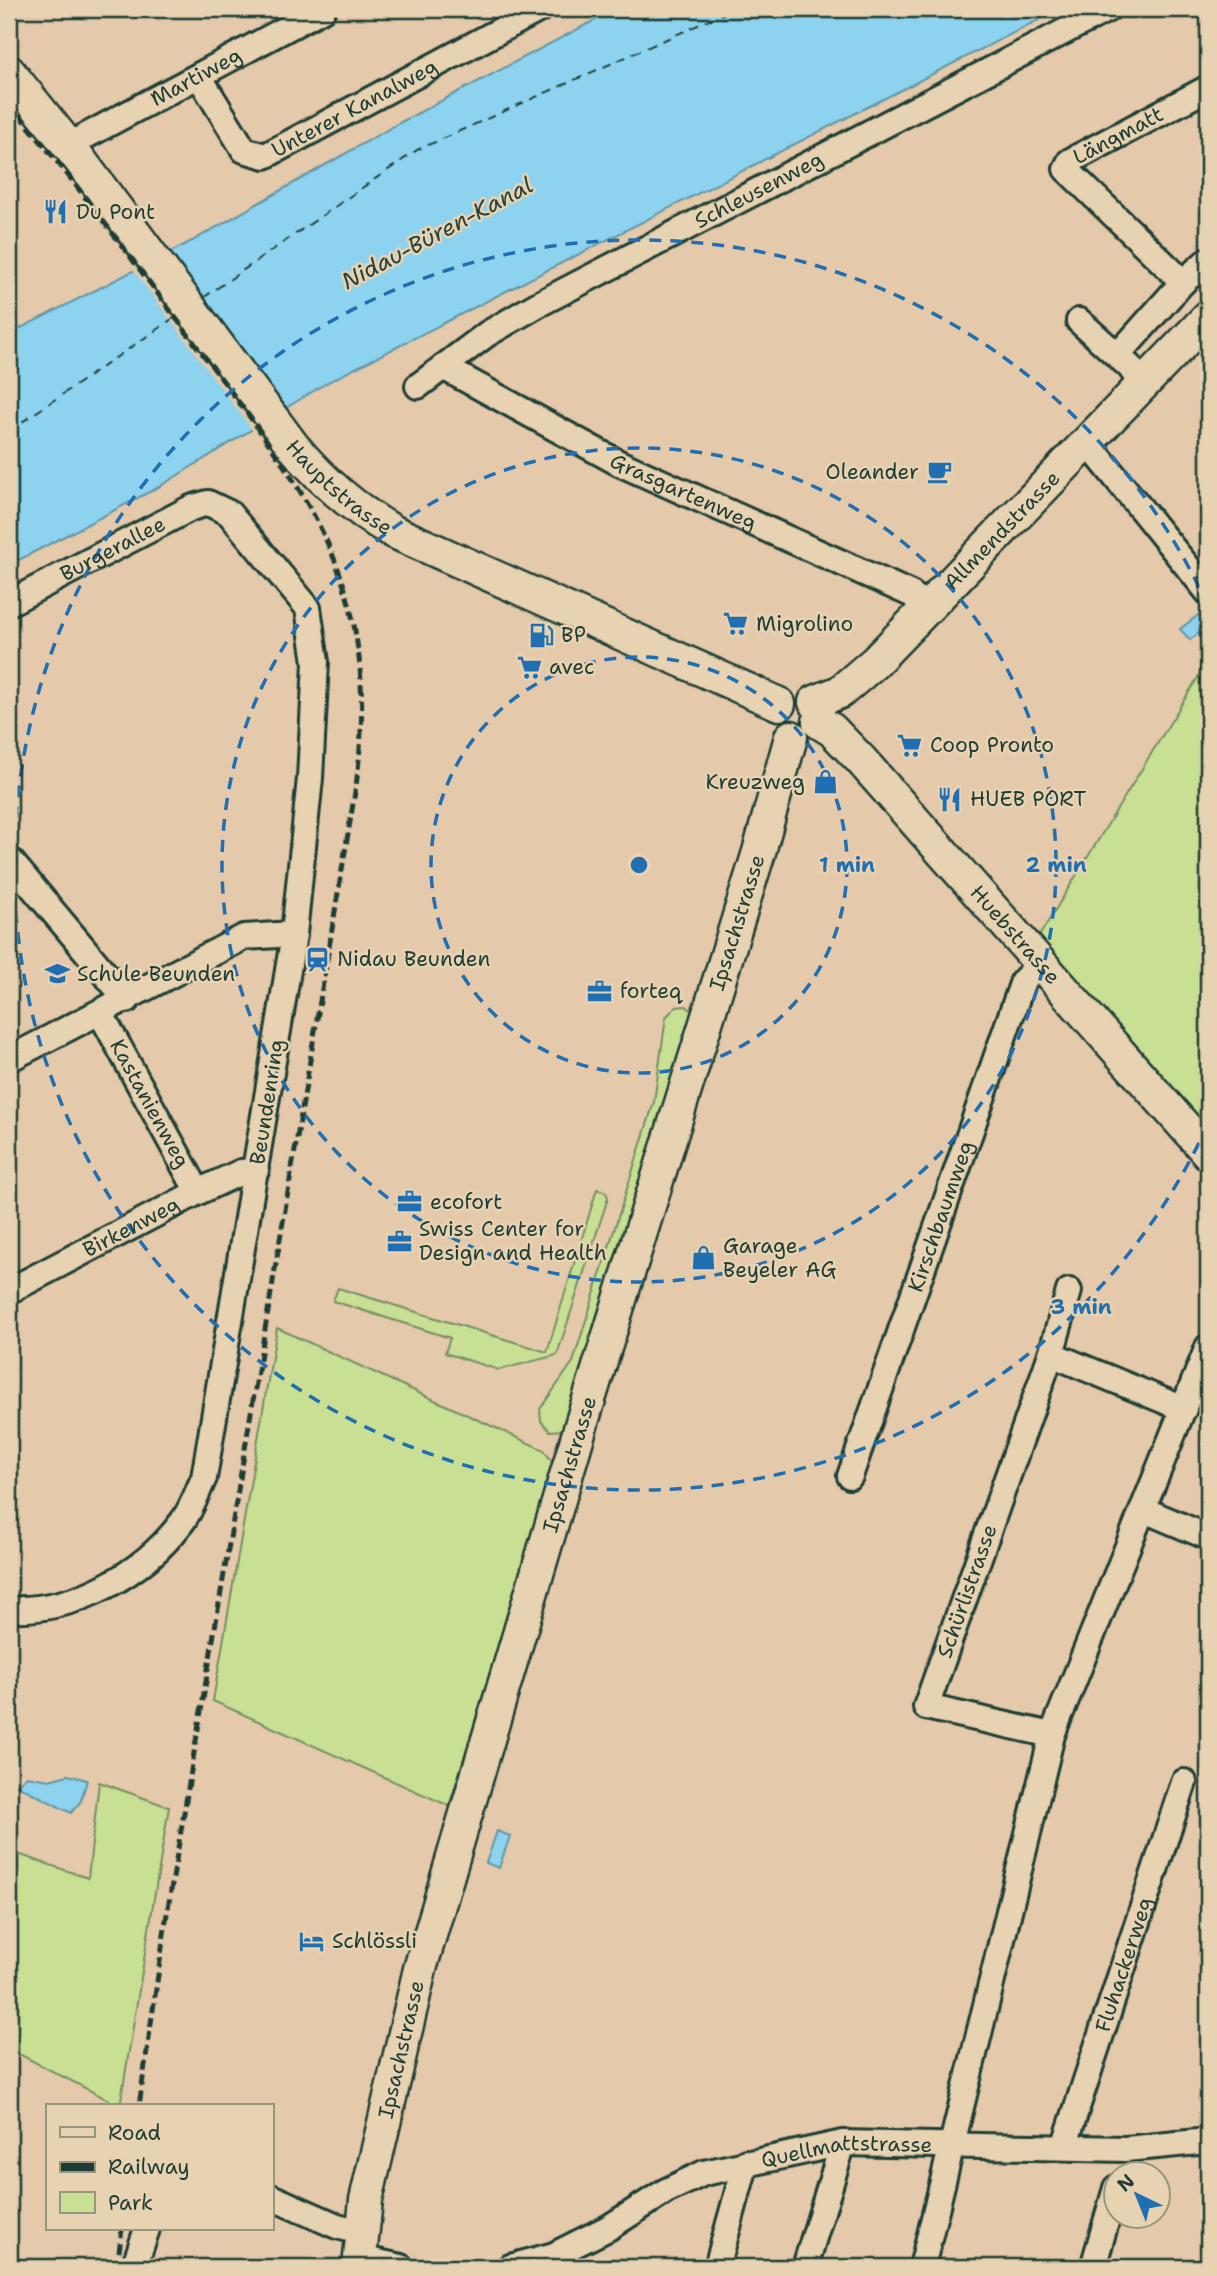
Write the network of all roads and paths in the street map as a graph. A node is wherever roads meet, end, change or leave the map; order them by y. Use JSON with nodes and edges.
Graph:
{"nodes":[{"id":1,"x":323,"y":9,"type":"edge"},
{"id":2,"x":540,"y":9,"type":"edge"},
{"id":3,"x":1108,"y":9,"type":"edge"},
{"id":4,"x":9,"y":72,"type":"edge"},
{"id":5,"x":199,"y":76,"type":"junction"},
{"id":6,"x":1208,"y":89,"type":"edge"},
{"id":7,"x":69,"y":145,"type":"junction"},
{"id":8,"x":1208,"y":260,"type":"edge"},
{"id":9,"x":1184,"y":282,"type":"junction"},
{"id":10,"x":1208,"y":317,"type":"edge"},
{"id":11,"x":1079,"y":321,"type":"dead end"},
{"id":12,"x":1118,"y":355,"type":"junction"},
{"id":13,"x":443,"y":367,"type":"junction"},
{"id":14,"x":1142,"y":385,"type":"junction"},
{"id":15,"x":418,"y":386,"type":"dead end"},
{"id":16,"x":1087,"y":442,"type":"junction"},
{"id":17,"x":220,"y":506,"type":"joint"},
{"id":18,"x":1208,"y":592,"type":"edge"},
{"id":19,"x":9,"y":603,"type":"edge"},
{"id":20,"x":928,"y":608,"type":"junction"},
{"id":21,"x":779,"y":704,"type":"junction"},
{"id":22,"x":817,"y":712,"type":"junction"},
{"id":23,"x":790,"y":737,"type":"junction"},
{"id":24,"x":9,"y":859,"type":"edge"},
{"id":25,"x":294,"y":934,"type":"junction"},
{"id":26,"x":1041,"y":963,"type":"junction"},
{"id":27,"x":127,"y":1000,"type":"junction"},
{"id":28,"x":101,"y":1014,"type":"junction"},
{"id":29,"x":9,"y":1059,"type":"edge"},
{"id":30,"x":1208,"y":1153,"type":"edge"},
{"id":31,"x":256,"y":1171,"type":"junction"},
{"id":32,"x":198,"y":1192,"type":"junction"},
{"id":33,"x":9,"y":1291,"type":"edge"},
{"id":34,"x":1069,"y":1291,"type":"dead end"},
{"id":35,"x":1208,"y":1347,"type":"edge"},
{"id":36,"x":1051,"y":1354,"type":"junction"},
{"id":37,"x":1184,"y":1409,"type":"junction"},
{"id":38,"x":850,"y":1476,"type":"dead end"},
{"id":39,"x":1143,"y":1510,"type":"junction"},
{"id":40,"x":1208,"y":1537,"type":"edge"},
{"id":41,"x":9,"y":1609,"type":"edge"},
{"id":42,"x":1052,"y":1735,"type":"junction"},
{"id":43,"x":1184,"y":1782,"type":"dead end"},
{"id":44,"x":1208,"y":2141,"type":"edge"},
{"id":45,"x":843,"y":2143,"type":"junction"},
{"id":46,"x":952,"y":2144,"type":"junction"},
{"id":47,"x":1063,"y":2147,"type":"junction"},
{"id":48,"x":1126,"y":2149,"type":"junction"},
{"id":49,"x":1123,"y":2160,"type":"edge"},
{"id":50,"x":746,"y":2162,"type":"junction"},
{"id":51,"x":273,"y":2198,"type":"edge"},
{"id":52,"x":147,"y":2230,"type":"edge"},
{"id":53,"x":1103,"y":2230,"type":"edge"},
{"id":54,"x":359,"y":2253,"type":"edge"},
{"id":55,"x":554,"y":2261,"type":"edge"},
{"id":56,"x":134,"y":2267,"type":"edge"},
{"id":57,"x":401,"y":2267,"type":"edge"},
{"id":58,"x":510,"y":2267,"type":"edge"},
{"id":59,"x":717,"y":2267,"type":"edge"},
{"id":60,"x":805,"y":2267,"type":"edge"},
{"id":61,"x":922,"y":2267,"type":"edge"},
{"id":62,"x":1093,"y":2267,"type":"edge"}],
"edges":[{"from":1,"to":5,"type":"street","name":"Martiweg"},
{"from":2,"to":5,"type":"street","name":"Unterer Kanalweg"},
{"from":3,"to":13,"type":"street","name":"Schleusenweg"},
{"from":4,"to":7,"type":"main road","name":"Hauptstrasse"},
{"from":5,"to":7,"type":"street","name":"Martiweg"},
{"from":6,"to":9,"type":"street","name":"Längmatt"},
{"from":7,"to":21,"type":"main road","name":"Hauptstrasse"},
{"from":8,"to":9,"type":"street"},
{"from":9,"to":12,"type":"street"},
{"from":10,"to":14,"type":"main road","name":"Allmendstrasse"},
{"from":11,"to":12,"type":"street"},
{"from":12,"to":14,"type":"street"},
{"from":13,"to":15,"type":"street","name":"Schleusenweg"},
{"from":13,"to":20,"type":"street","name":"Grasgartenweg"},
{"from":14,"to":16,"type":"main road","name":"Allmendstrasse"},
{"from":16,"to":18,"type":"street"},
{"from":16,"to":20,"type":"main road","name":"Allmendstrasse"},
{"from":17,"to":19,"type":"street","name":"Burgerallee"},
{"from":17,"to":25,"type":"street","name":"Beundenring"},
{"from":20,"to":22,"type":"main road","name":"Allmendstrasse"},
{"from":21,"to":22,"type":"main road","name":"Allmendstrasse"},
{"from":21,"to":23,"type":"main road"},
{"from":22,"to":23,"type":"main road"},
{"from":22,"to":26,"type":"main road","name":"Huebstrasse"},
{"from":23,"to":54,"type":"main road","name":"Ipsachstrasse"},
{"from":24,"to":27,"type":"street"},
{"from":25,"to":27,"type":"street"},
{"from":25,"to":31,"type":"street","name":"Beundenring"},
{"from":26,"to":30,"type":"main road","name":"Huebstrasse"},
{"from":26,"to":38,"type":"street","name":"Kirschbaumweg"},
{"from":27,"to":28,"type":"street"},
{"from":28,"to":29,"type":"street"},
{"from":28,"to":32,"type":"street","name":"Kastanienweg"},
{"from":31,"to":32,"type":"street","name":"Birkenweg"},
{"from":31,"to":41,"type":"street","name":"Beundenring"},
{"from":32,"to":33,"type":"street","name":"Birkenweg"},
{"from":34,"to":36,"type":"street","name":"Schürlistrasse"},
{"from":35,"to":37,"type":"street"},
{"from":36,"to":37,"type":"street"},
{"from":36,"to":42,"type":"street","name":"Schürlistrasse"},
{"from":37,"to":39,"type":"street"},
{"from":39,"to":40,"type":"street"},
{"from":39,"to":42,"type":"street"},
{"from":42,"to":46,"type":"street"},
{"from":43,"to":47,"type":"street","name":"Fluhackerweg"},
{"from":44,"to":48,"type":"street","name":"Quellmattstrasse"},
{"from":45,"to":46,"type":"street","name":"Quellmattstrasse"},
{"from":45,"to":50,"type":"street","name":"Quellmattstrasse"},
{"from":45,"to":60,"type":"street"},
{"from":46,"to":47,"type":"street","name":"Quellmattstrasse"},
{"from":46,"to":61,"type":"street"},
{"from":47,"to":48,"type":"street","name":"Quellmattstrasse"},
{"from":48,"to":49,"type":"street"},
{"from":50,"to":55,"type":"street","name":"Quellmattstrasse"},
{"from":50,"to":59,"type":"street"},
{"from":51,"to":54,"type":"street"},
{"from":52,"to":56,"type":"street"},
{"from":53,"to":62,"type":"street"},
{"from":54,"to":57,"type":"street"},
{"from":55,"to":58,"type":"street","name":"Quellmattstrasse"}]}
